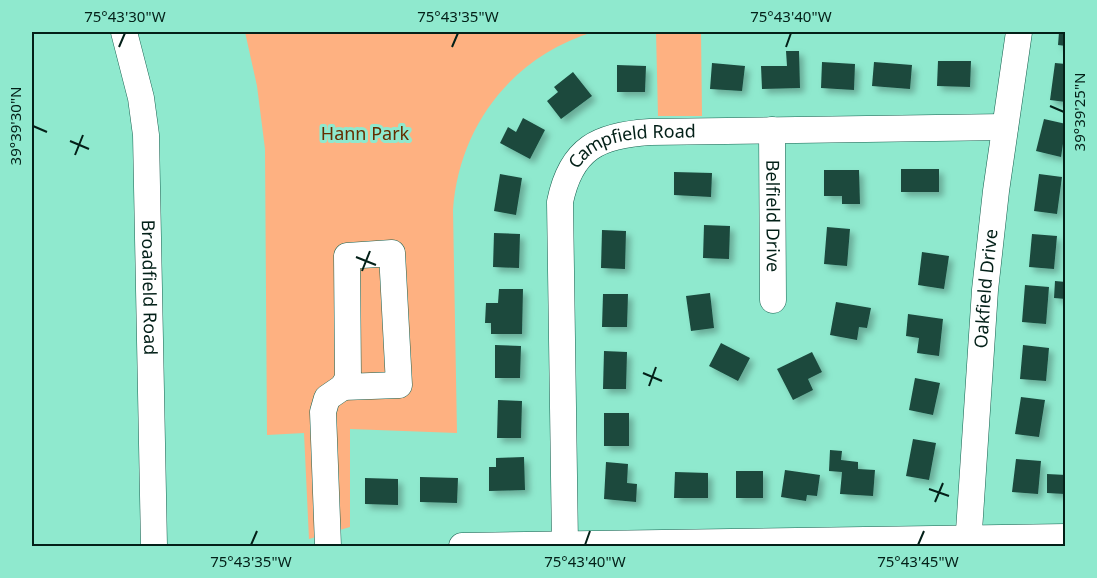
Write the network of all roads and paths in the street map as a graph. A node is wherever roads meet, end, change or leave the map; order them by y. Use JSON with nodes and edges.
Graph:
{"nodes":[{"id":1,"x":124,"y":32,"type":"edge"},
{"id":2,"x":1019,"y":32,"type":"edge"},
{"id":3,"x":1005,"y":127,"type":"junction"},
{"id":4,"x":772,"y":130,"type":"junction"},
{"id":5,"x":773,"y":300,"type":"dead end"},
{"id":6,"x":343,"y":387,"type":"junction"},
{"id":7,"x":1065,"y":537,"type":"edge"},
{"id":8,"x":968,"y":542,"type":"edge"},
{"id":9,"x":565,"y":544,"type":"junction"},
{"id":10,"x":154,"y":546,"type":"edge"},
{"id":11,"x":328,"y":546,"type":"edge"},
{"id":12,"x":462,"y":546,"type":"edge"}],
"edges":[{"from":1,"to":10,"type":"street","name":"Broadfield Road"},
{"from":2,"to":3,"type":"street","name":"Oakfield Drive"},
{"from":3,"to":4,"type":"street","name":"Campfield Road"},
{"from":3,"to":8,"type":"street","name":"Oakfield Drive"},
{"from":4,"to":5,"type":"street","name":"Belfield Drive"},
{"from":4,"to":9,"type":"street","name":"Campfield Road"},
{"from":6,"to":6,"type":"street"},
{"from":6,"to":11,"type":"street"},
{"from":7,"to":8,"type":"street"},
{"from":8,"to":9,"type":"street"},
{"from":9,"to":12,"type":"street"}]}
